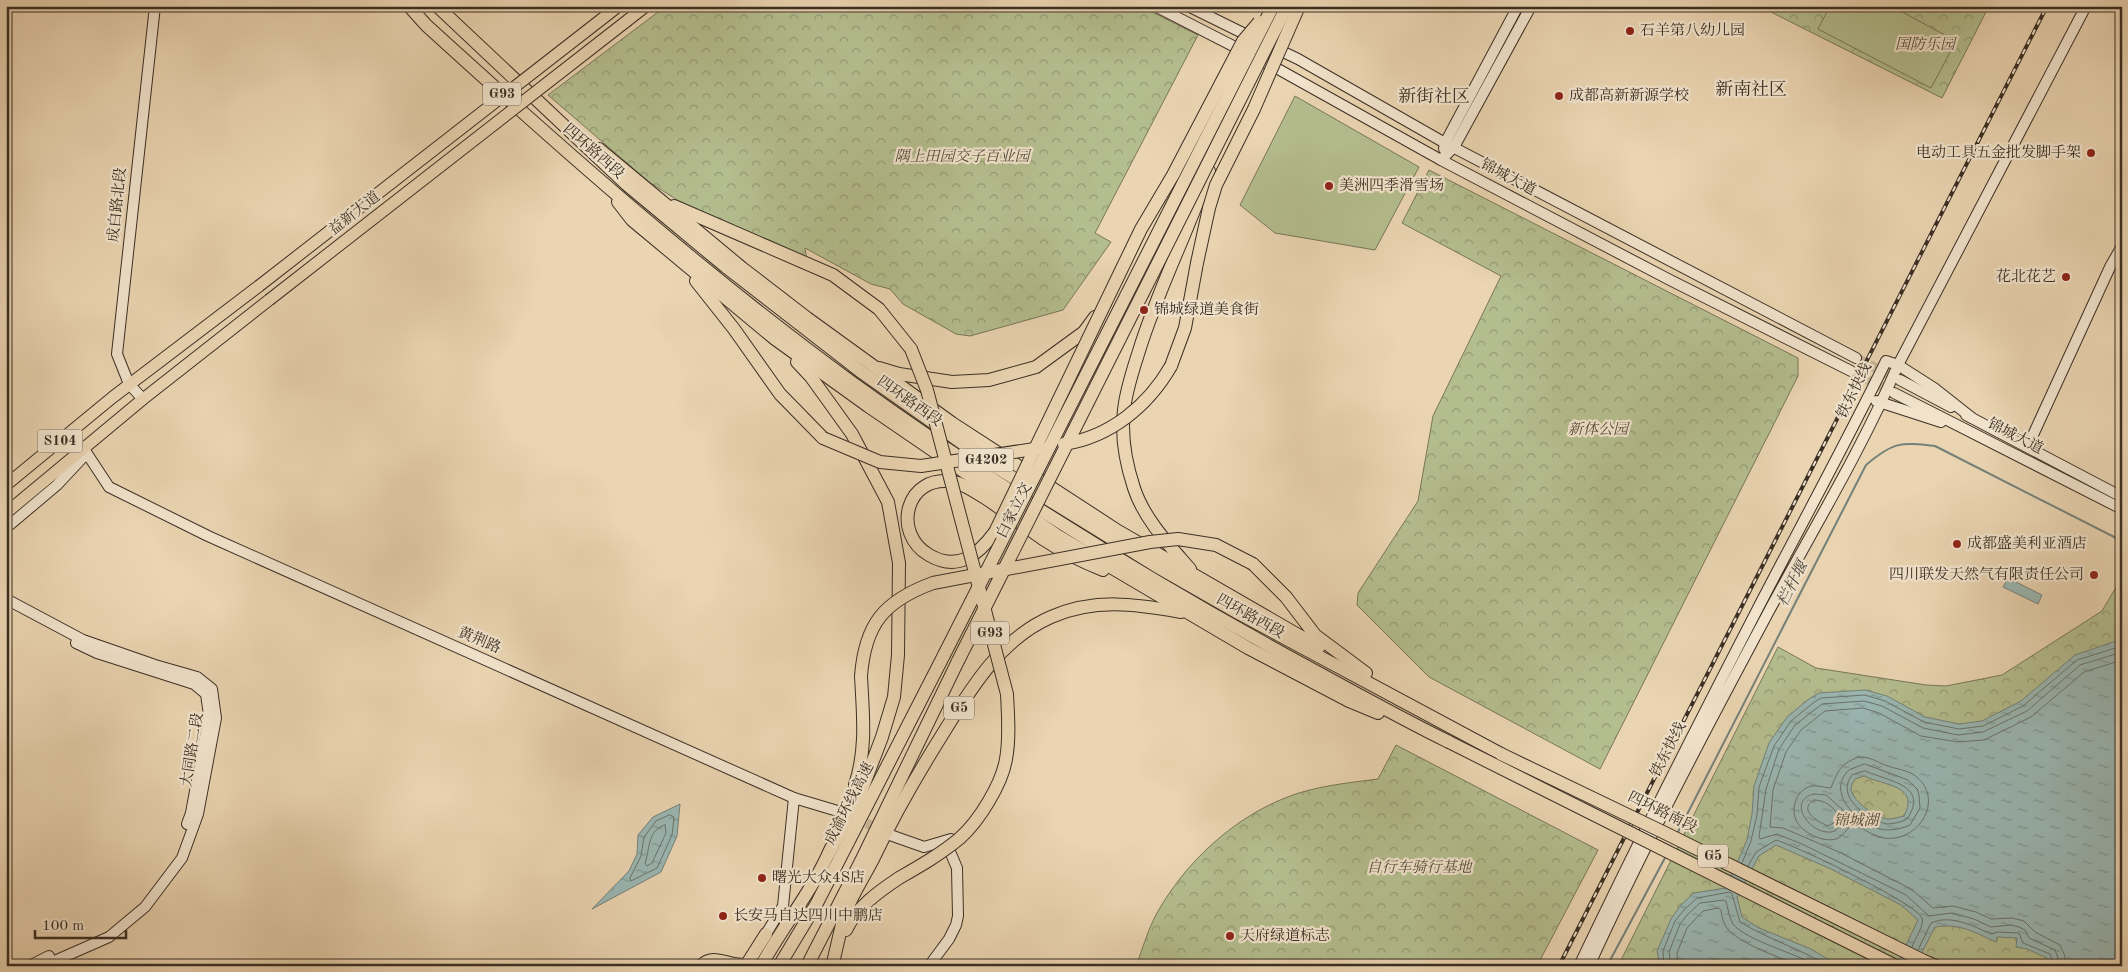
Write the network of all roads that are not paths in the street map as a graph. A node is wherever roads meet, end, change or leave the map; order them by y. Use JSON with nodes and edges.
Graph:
{"nodes":[{"id":1,"x":155,"y":6,"type":"edge"},
{"id":2,"x":405,"y":6,"type":"edge"},
{"id":3,"x":409,"y":6,"type":"edge"},
{"id":4,"x":437,"y":6,"type":"edge"},
{"id":5,"x":646,"y":6,"type":"edge"},
{"id":6,"x":1156,"y":6,"type":"edge"},
{"id":7,"x":1188,"y":6,"type":"edge"},
{"id":8,"x":1272,"y":6,"type":"edge"},
{"id":9,"x":1286,"y":6,"type":"edge"},
{"id":10,"x":1299,"y":6,"type":"edge"},
{"id":11,"x":1518,"y":6,"type":"edge"},
{"id":12,"x":1531,"y":6,"type":"edge"},
{"id":13,"x":2086,"y":6,"type":"edge"},
{"id":14,"x":618,"y":7,"type":"edge"},
{"id":15,"x":426,"y":25,"type":"junction"},
{"id":16,"x":559,"y":123,"type":"junction"},
{"id":17,"x":1450,"y":145,"type":"junction"},
{"id":18,"x":1217,"y":147,"type":"junction"},
{"id":19,"x":1230,"y":157,"type":"junction"},
{"id":20,"x":1441,"y":160,"type":"junction"},
{"id":21,"x":598,"y":179,"type":"junction"},
{"id":22,"x":660,"y":200,"type":"junction"},
{"id":23,"x":1196,"y":208,"type":"junction"},
{"id":24,"x":2122,"y":246,"type":"edge"},
{"id":25,"x":680,"y":260,"type":"junction"},
{"id":26,"x":1108,"y":299,"type":"junction"},
{"id":27,"x":775,"y":339,"type":"junction"},
{"id":28,"x":1856,"y":358,"type":"tunnel mouth"},
{"id":29,"x":868,"y":364,"type":"junction"},
{"id":30,"x":1898,"y":365,"type":"junction"},
{"id":31,"x":1851,"y":371,"type":"tunnel mouth"},
{"id":32,"x":1900,"y":380,"type":"tunnel mouth"},
{"id":33,"x":129,"y":384,"type":"junction"},
{"id":34,"x":1894,"y":393,"type":"tunnel mouth"},
{"id":35,"x":1869,"y":397,"type":"junction"},
{"id":36,"x":143,"y":399,"type":"junction"},
{"id":37,"x":1881,"y":404,"type":"junction"},
{"id":38,"x":1972,"y":418,"type":"junction"},
{"id":39,"x":1966,"y":430,"type":"junction"},
{"id":40,"x":2028,"y":446,"type":"junction"},
{"id":41,"x":85,"y":452,"type":"junction"},
{"id":42,"x":6,"y":484,"type":"edge"},
{"id":43,"x":2122,"y":498,"type":"edge"},
{"id":44,"x":2122,"y":509,"type":"edge"},
{"id":45,"x":6,"y":513,"type":"edge"},
{"id":46,"x":6,"y":528,"type":"edge"},
{"id":47,"x":1197,"y":577,"type":"junction"},
{"id":48,"x":1133,"y":580,"type":"junction"},
{"id":49,"x":6,"y":599,"type":"edge"},
{"id":50,"x":6,"y":607,"type":"edge"},
{"id":51,"x":1190,"y":614,"type":"junction"},
{"id":52,"x":944,"y":655,"type":"joint"},
{"id":53,"x":1364,"y":672,"type":"junction"},
{"id":54,"x":1458,"y":730,"type":"joint"},
{"id":55,"x":1435,"y":735,"type":"junction"},
{"id":56,"x":1501,"y":754,"type":"junction"},
{"id":57,"x":794,"y":798,"type":"junction"},
{"id":58,"x":841,"y":812,"type":"tunnel mouth"},
{"id":59,"x":890,"y":835,"type":"tunnel mouth"},
{"id":60,"x":828,"y":855,"type":"junction"},
{"id":61,"x":1830,"y":933,"type":"junction"},
{"id":62,"x":766,"y":934,"type":"joint"},
{"id":63,"x":836,"y":950,"type":"junction"},
{"id":64,"x":1931,"y":964,"type":"edge"},
{"id":65,"x":29,"y":966,"type":"edge"},
{"id":66,"x":43,"y":966,"type":"edge"},
{"id":67,"x":701,"y":966,"type":"edge"},
{"id":68,"x":762,"y":966,"type":"edge"},
{"id":69,"x":779,"y":966,"type":"edge"},
{"id":70,"x":807,"y":966,"type":"edge"},
{"id":71,"x":832,"y":966,"type":"edge"},
{"id":72,"x":929,"y":966,"type":"edge"},
{"id":73,"x":1579,"y":966,"type":"edge"},
{"id":74,"x":1589,"y":966,"type":"edge"},
{"id":75,"x":1888,"y":966,"type":"edge"},
{"id":76,"x":1896,"y":966,"type":"edge"}],
"edges":[{"from":1,"to":33,"type":"street","name":"成白路北段"},
{"from":2,"to":15,"type":"highway"},
{"from":3,"to":15,"type":"highway","name":"四环路西段","number":"G93"},
{"from":4,"to":16,"type":"highway","name":"四环路西段","number":"G93"},
{"from":5,"to":36,"type":"main road","name":"益新大道","bridge":true},
{"from":6,"to":20,"type":"street","name":"锦城大道"},
{"from":7,"to":17,"type":"street","name":"锦城大道"},
{"from":8,"to":26,"type":"highway","bridge":true},
{"from":8,"to":52,"type":"highway","name":"白家立交","bridge":true},
{"from":9,"to":18,"type":"highway","bridge":true},
{"from":10,"to":19,"type":"highway","bridge":true},
{"from":11,"to":17,"type":"street"},
{"from":12,"to":17,"type":"street"},
{"from":13,"to":30,"type":"street"},
{"from":14,"to":33,"type":"main road","name":"益新大道","bridge":true},
{"from":15,"to":21,"type":"highway","name":"四环路西段","number":"G93"},
{"from":16,"to":22,"type":"highway","number":"G93"},
{"from":16,"to":54,"type":"highway","name":"四环路西段","number":"G4202"},
{"from":17,"to":20,"type":"street"},
{"from":17,"to":28,"type":"street","name":"锦城大道"},
{"from":18,"to":23,"type":"highway","bridge":true},
{"from":18,"to":70,"type":"highway","name":"白家立交","bridge":true},
{"from":19,"to":23,"type":"highway","bridge":true},
{"from":19,"to":25,"type":"highway","bridge":true},
{"from":20,"to":31,"type":"street","name":"锦城大道"},
{"from":21,"to":25,"type":"highway","number":"G93"},
{"from":21,"to":55,"type":"highway","name":"四环路西段","number":"G4202"},
{"from":22,"to":29,"type":"highway"},
{"from":22,"to":63,"type":"highway","number":"G93","bridge":true},
{"from":23,"to":47,"type":"highway"},
{"from":24,"to":40,"type":"street"},
{"from":25,"to":27,"type":"highway","number":"G93"},
{"from":26,"to":29,"type":"highway","bridge":true},
{"from":26,"to":48,"type":"highway","bridge":true},
{"from":27,"to":48,"type":"highway"},
{"from":27,"to":60,"type":"highway","number":"G93"},
{"from":29,"to":47,"type":"highway"},
{"from":30,"to":35,"type":"street","name":"铁东快线"},
{"from":30,"to":37,"type":"street","name":"铁东快线"},
{"from":30,"to":38,"type":"street"},
{"from":32,"to":38,"type":"street","name":"锦城大道"},
{"from":33,"to":36,"type":"street","name":"成白路北段"},
{"from":33,"to":42,"type":"main road","name":"益新大道","number":"S104"},
{"from":34,"to":39,"type":"street","name":"锦城大道"},
{"from":35,"to":37,"type":"street"},
{"from":35,"to":73,"type":"street","name":"铁东快线"},
{"from":36,"to":41,"type":"main road","name":"益新大道"},
{"from":37,"to":39,"type":"street"},
{"from":37,"to":74,"type":"street","name":"铁东快线"},
{"from":38,"to":40,"type":"street","name":"锦城大道"},
{"from":39,"to":44,"type":"street","name":"锦城大道"},
{"from":40,"to":43,"type":"street","name":"锦城大道"},
{"from":41,"to":45,"type":"main road","number":"S104"},
{"from":41,"to":46,"type":"street"},
{"from":41,"to":57,"type":"street","name":"黄荆路"},
{"from":47,"to":53,"type":"highway"},
{"from":48,"to":51,"type":"highway"},
{"from":49,"to":66,"type":"street","name":"大同路二段"},
{"from":50,"to":65,"type":"street","name":"大同路二段"},
{"from":51,"to":55,"type":"highway","number":"G5"},
{"from":51,"to":63,"type":"highway","number":"G5"},
{"from":52,"to":69,"type":"highway","name":"成渝环线高速"},
{"from":53,"to":56,"type":"highway","number":"G5"},
{"from":53,"to":60,"type":"highway","number":"G5","bridge":true},
{"from":54,"to":56,"type":"highway","name":"四环路南段","number":"G4202"},
{"from":55,"to":61,"type":"highway","name":"四环路西段","number":"G5","bridge":true},
{"from":56,"to":64,"type":"highway","name":"四环路南段","number":"G5","bridge":true},
{"from":57,"to":58,"type":"street","name":"黄荆路"},
{"from":57,"to":62,"type":"street"},
{"from":59,"to":72,"type":"street"},
{"from":60,"to":68,"type":"highway","number":"G5"},
{"from":61,"to":75,"type":"highway"},
{"from":61,"to":76,"type":"highway","number":"G5"},
{"from":62,"to":67,"type":"highway"},
{"from":63,"to":71,"type":"highway","number":"G5"}]}
